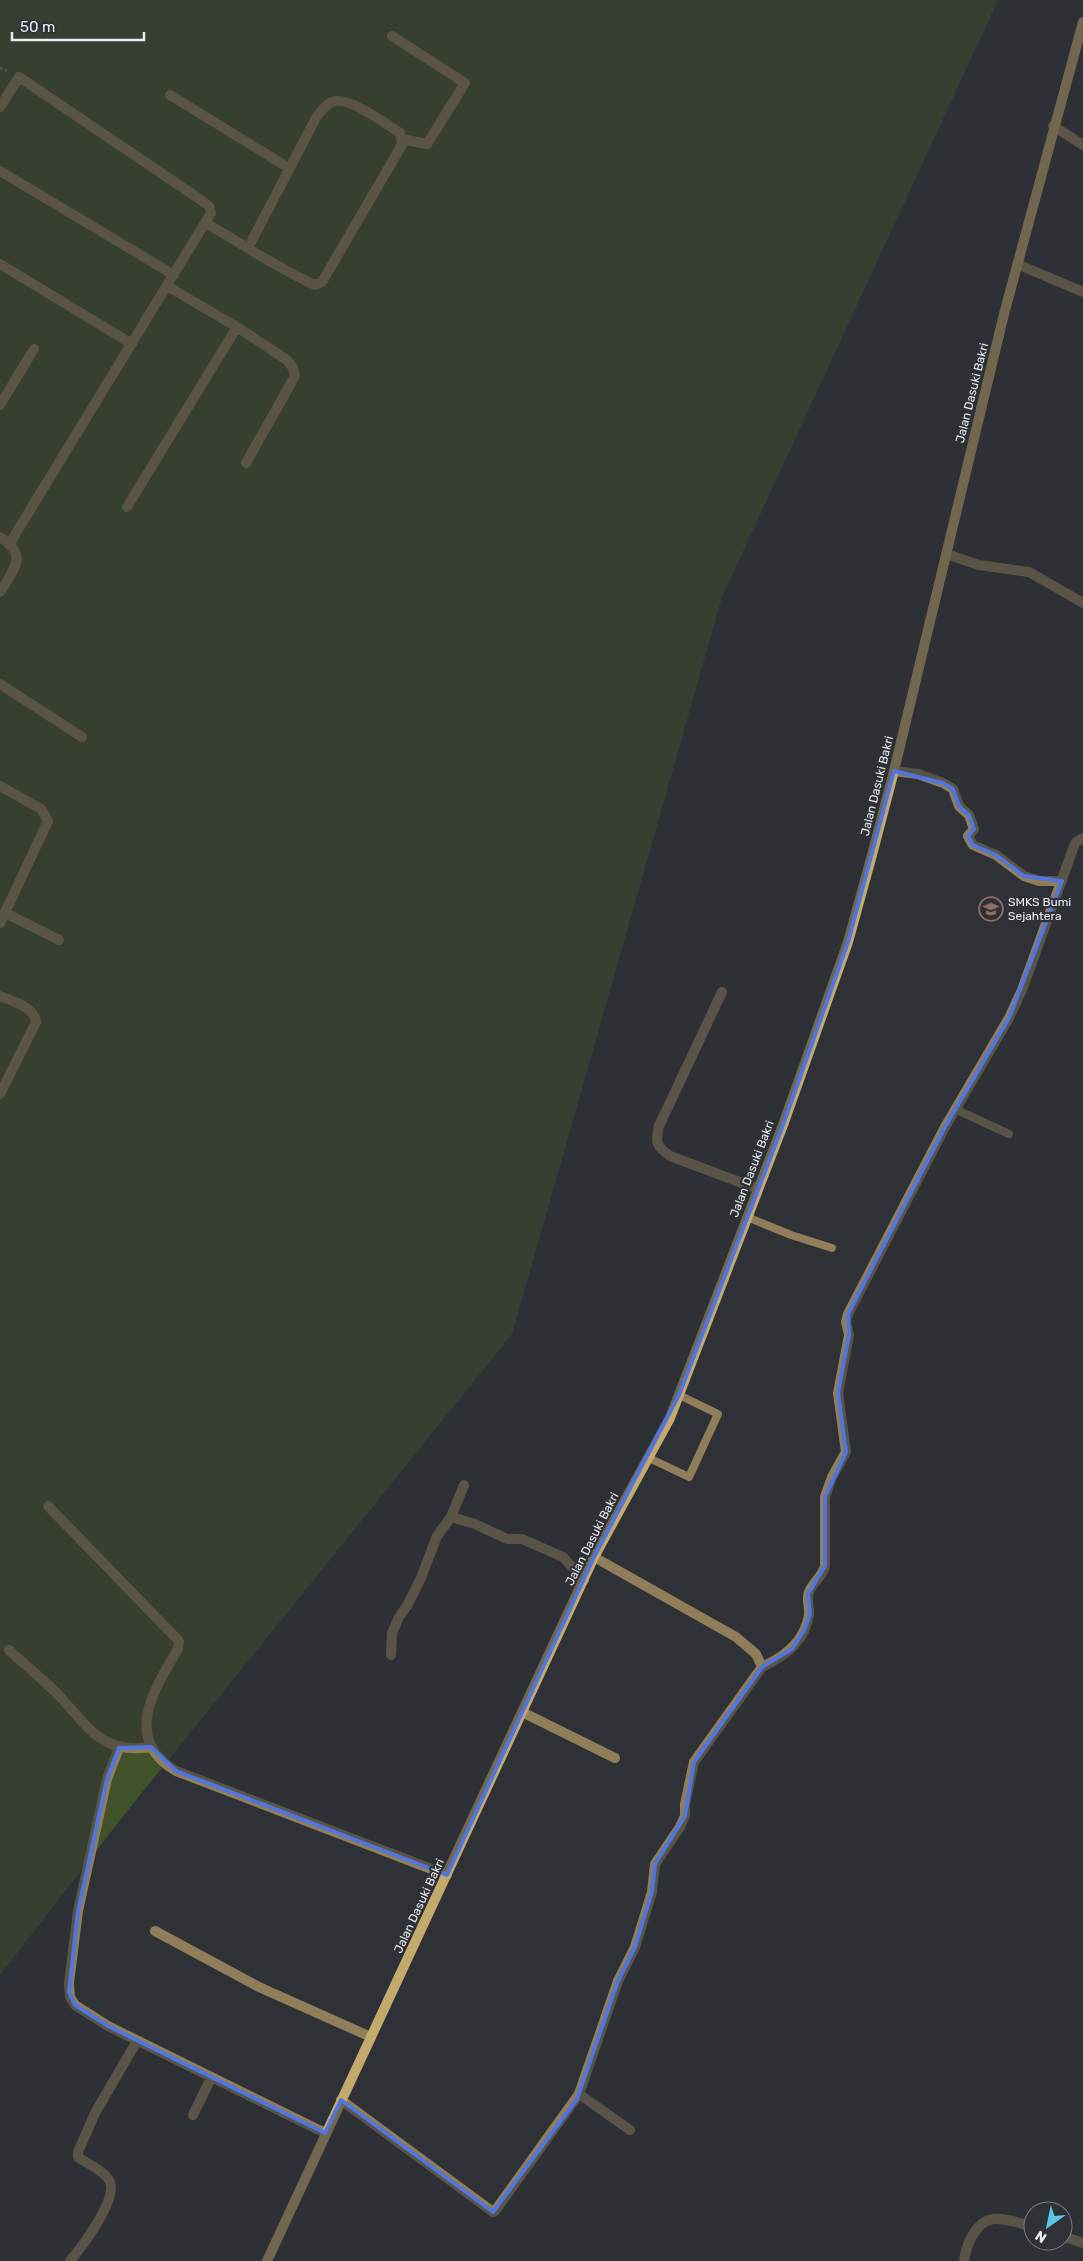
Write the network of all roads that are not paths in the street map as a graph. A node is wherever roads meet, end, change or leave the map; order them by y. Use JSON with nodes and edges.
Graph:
{"nodes":[{"id":1,"x":1083,"y":22,"type":"edge"},
{"id":2,"x":392,"y":36,"type":"dead end"},
{"id":3,"x":170,"y":95,"type":"dead end"},
{"id":4,"x":0,"y":107,"type":"edge"},
{"id":5,"x":1054,"y":126,"type":"junction"},
{"id":6,"x":402,"y":139,"type":"junction"},
{"id":7,"x":1083,"y":145,"type":"edge"},
{"id":8,"x":290,"y":168,"type":"junction"},
{"id":9,"x":0,"y":171,"type":"edge"},
{"id":10,"x":206,"y":223,"type":"junction"},
{"id":11,"x":248,"y":248,"type":"junction"},
{"id":12,"x":0,"y":264,"type":"edge"},
{"id":13,"x":1017,"y":264,"type":"junction"},
{"id":14,"x":174,"y":275,"type":"junction"},
{"id":15,"x":167,"y":286,"type":"junction"},
{"id":16,"x":1083,"y":292,"type":"edge"},
{"id":17,"x":237,"y":327,"type":"junction"},
{"id":18,"x":132,"y":344,"type":"junction"},
{"id":19,"x":34,"y":349,"type":"dead end"},
{"id":20,"x":0,"y":405,"type":"edge"},
{"id":21,"x":246,"y":463,"type":"dead end"},
{"id":22,"x":126,"y":507,"type":"dead end"},
{"id":23,"x":0,"y":537,"type":"edge"},
{"id":24,"x":10,"y":543,"type":"junction"},
{"id":25,"x":946,"y":554,"type":"junction"},
{"id":26,"x":0,"y":592,"type":"edge"},
{"id":27,"x":1083,"y":603,"type":"edge"},
{"id":28,"x":0,"y":684,"type":"edge"},
{"id":29,"x":82,"y":737,"type":"dead end"},
{"id":30,"x":894,"y":770,"type":"junction"},
{"id":31,"x":0,"y":786,"type":"edge"},
{"id":32,"x":1083,"y":838,"type":"edge"},
{"id":33,"x":1062,"y":882,"type":"junction"},
{"id":34,"x":5,"y":914,"type":"junction"},
{"id":35,"x":0,"y":923,"type":"edge"},
{"id":36,"x":59,"y":940,"type":"dead end"},
{"id":37,"x":722,"y":992,"type":"dead end"},
{"id":38,"x":0,"y":996,"type":"edge"},
{"id":39,"x":0,"y":1094,"type":"edge"},
{"id":40,"x":955,"y":1109,"type":"junction"},
{"id":41,"x":1009,"y":1134,"type":"dead end"},
{"id":42,"x":758,"y":1189,"type":"junction"},
{"id":43,"x":747,"y":1217,"type":"junction"},
{"id":44,"x":832,"y":1248,"type":"dead end"},
{"id":45,"x":679,"y":1395,"type":"junction"},
{"id":46,"x":648,"y":1458,"type":"junction"},
{"id":47,"x":464,"y":1485,"type":"dead end"},
{"id":48,"x":48,"y":1506,"type":"dead end"},
{"id":49,"x":451,"y":1517,"type":"junction"},
{"id":50,"x":594,"y":1558,"type":"junction"},
{"id":51,"x":584,"y":1580,"type":"junction"},
{"id":52,"x":9,"y":1650,"type":"dead end"},
{"id":53,"x":391,"y":1654,"type":"dead end"},
{"id":54,"x":762,"y":1667,"type":"junction"},
{"id":55,"x":522,"y":1712,"type":"junction"},
{"id":56,"x":151,"y":1747,"type":"junction"},
{"id":57,"x":119,"y":1748,"type":"junction"},
{"id":58,"x":615,"y":1758,"type":"dead end"},
{"id":59,"x":447,"y":1875,"type":"junction"},
{"id":60,"x":155,"y":1931,"type":"dead end"},
{"id":61,"x":371,"y":2037,"type":"junction"},
{"id":62,"x":137,"y":2041,"type":"junction"},
{"id":63,"x":211,"y":2078,"type":"junction"},
{"id":64,"x":579,"y":2094,"type":"junction"},
{"id":65,"x":341,"y":2100,"type":"junction"},
{"id":66,"x":194,"y":2115,"type":"dead end"},
{"id":67,"x":630,"y":2130,"type":"dead end"},
{"id":68,"x":325,"y":2133,"type":"junction"},
{"id":69,"x":1023,"y":2225,"type":"edge"},
{"id":70,"x":70,"y":2261,"type":"edge"},
{"id":71,"x":267,"y":2261,"type":"edge"},
{"id":72,"x":964,"y":2261,"type":"edge"}],
"edges":[{"from":1,"to":5,"type":"main road","name":"Jalan Dasuki Bakri"},
{"from":2,"to":6,"type":"street"},
{"from":3,"to":8,"type":"street"},
{"from":4,"to":10,"type":"street"},
{"from":5,"to":7,"type":"street"},
{"from":5,"to":13,"type":"main road","name":"Jalan Dasuki Bakri"},
{"from":6,"to":8,"type":"street"},
{"from":6,"to":11,"type":"street"},
{"from":8,"to":11,"type":"street"},
{"from":9,"to":14,"type":"street"},
{"from":10,"to":11,"type":"street"},
{"from":10,"to":14,"type":"street"},
{"from":12,"to":18,"type":"street"},
{"from":13,"to":16,"type":"street"},
{"from":13,"to":25,"type":"main road","name":"Jalan Dasuki Bakri"},
{"from":14,"to":15,"type":"street"},
{"from":15,"to":17,"type":"street"},
{"from":15,"to":18,"type":"street"},
{"from":17,"to":21,"type":"street"},
{"from":17,"to":22,"type":"street"},
{"from":18,"to":24,"type":"street"},
{"from":19,"to":20,"type":"street"},
{"from":23,"to":24,"type":"street"},
{"from":24,"to":26,"type":"street"},
{"from":25,"to":27,"type":"street"},
{"from":25,"to":30,"type":"main road","name":"Jalan Dasuki Bakri"},
{"from":28,"to":29,"type":"street"},
{"from":30,"to":33,"type":"street"},
{"from":30,"to":42,"type":"main road","name":"Jalan Dasuki Bakri"},
{"from":31,"to":34,"type":"street"},
{"from":32,"to":33,"type":"street"},
{"from":33,"to":40,"type":"street"},
{"from":34,"to":35,"type":"street"},
{"from":34,"to":36,"type":"street"},
{"from":37,"to":42,"type":"street"},
{"from":38,"to":39,"type":"street"},
{"from":40,"to":41,"type":"lane"},
{"from":40,"to":54,"type":"street"},
{"from":42,"to":43,"type":"main road","name":"Jalan Dasuki Bakri"},
{"from":43,"to":44,"type":"lane"},
{"from":43,"to":45,"type":"main road","name":"Jalan Dasuki Bakri"},
{"from":45,"to":46,"type":"main road","name":"Jalan Dasuki Bakri"},
{"from":45,"to":46,"type":"lane"},
{"from":46,"to":50,"type":"main road","name":"Jalan Dasuki Bakri"},
{"from":47,"to":49,"type":"street"},
{"from":48,"to":56,"type":"street"},
{"from":49,"to":51,"type":"street"},
{"from":49,"to":53,"type":"street"},
{"from":50,"to":51,"type":"main road","name":"Jalan Dasuki Bakri"},
{"from":50,"to":54,"type":"street"},
{"from":51,"to":55,"type":"main road","name":"Jalan Dasuki Bakri"},
{"from":52,"to":57,"type":"street"},
{"from":54,"to":64,"type":"street"},
{"from":55,"to":58,"type":"street"},
{"from":55,"to":59,"type":"main road","name":"Jalan Dasuki Bakri"},
{"from":56,"to":57,"type":"street"},
{"from":56,"to":59,"type":"street"},
{"from":57,"to":62,"type":"street"},
{"from":59,"to":61,"type":"main road","name":"Jalan Dasuki Bakri"},
{"from":60,"to":61,"type":"street"},
{"from":61,"to":65,"type":"main road","name":"Jalan Dasuki Bakri"},
{"from":62,"to":63,"type":"street"},
{"from":62,"to":70,"type":"street"},
{"from":63,"to":66,"type":"street"},
{"from":63,"to":68,"type":"street"},
{"from":64,"to":65,"type":"street"},
{"from":64,"to":67,"type":"street"},
{"from":65,"to":68,"type":"main road","name":"Jalan Dasuki Bakri"},
{"from":68,"to":71,"type":"main road","name":"Jalan Dasuki Bakri"},
{"from":69,"to":72,"type":"street"}]}
